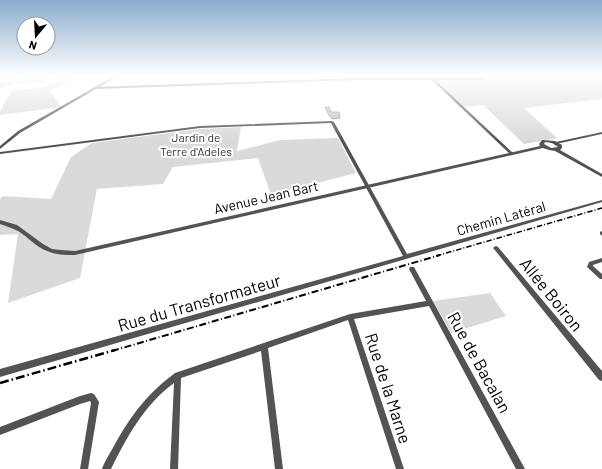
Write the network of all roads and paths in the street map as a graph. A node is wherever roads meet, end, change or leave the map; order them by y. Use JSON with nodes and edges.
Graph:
{"nodes":[{"id":1,"x":79,"y":97,"type":"edge"},
{"id":2,"x":452,"y":97,"type":"edge"},
{"id":3,"x":602,"y":132,"type":"edge"},
{"id":4,"x":556,"y":143,"type":"junction"},
{"id":5,"x":544,"y":146,"type":"junction"},
{"id":6,"x":0,"y":148,"type":"edge"},
{"id":7,"x":557,"y":150,"type":"junction"},
{"id":8,"x":0,"y":153,"type":"edge"},
{"id":9,"x":512,"y":154,"type":"junction"},
{"id":10,"x":602,"y":176,"type":"edge"},
{"id":11,"x":369,"y":186,"type":"junction"},
{"id":12,"x":602,"y":201,"type":"edge"},
{"id":13,"x":0,"y":222,"type":"edge"},
{"id":14,"x":496,"y":248,"type":"dead end"},
{"id":15,"x":406,"y":257,"type":"junction"},
{"id":16,"x":602,"y":260,"type":"edge"},
{"id":17,"x":412,"y":269,"type":"dead end"},
{"id":18,"x":602,"y":277,"type":"edge"},
{"id":19,"x":430,"y":303,"type":"junction"},
{"id":20,"x":350,"y":317,"type":"junction"},
{"id":21,"x":264,"y":347,"type":"junction"},
{"id":22,"x":0,"y":373,"type":"edge"},
{"id":23,"x":178,"y":376,"type":"junction"},
{"id":24,"x":602,"y":378,"type":"edge"},
{"id":25,"x":0,"y":431,"type":"edge"},
{"id":26,"x":84,"y":469,"type":"edge"},
{"id":27,"x":106,"y":469,"type":"edge"},
{"id":28,"x":174,"y":469,"type":"edge"},
{"id":29,"x":279,"y":469,"type":"edge"},
{"id":30,"x":400,"y":469,"type":"edge"},
{"id":31,"x":521,"y":469,"type":"edge"}],
"edges":[{"from":1,"to":6,"type":"street"},
{"from":2,"to":9,"type":"street"},
{"from":3,"to":4,"type":"street"},
{"from":4,"to":5,"type":"street","name":"Avenue Jean Bart"},
{"from":4,"to":7,"type":"street"},
{"from":5,"to":7,"type":"street"},
{"from":5,"to":9,"type":"street","name":"Avenue Jean Bart"},
{"from":7,"to":10,"type":"street"},
{"from":8,"to":11,"type":"street"},
{"from":9,"to":11,"type":"street","name":"Avenue Jean Bart"},
{"from":11,"to":13,"type":"street","name":"Avenue Jean Bart"},
{"from":11,"to":15,"type":"street"},
{"from":12,"to":15,"type":"street","name":"Chemin Latéral"},
{"from":14,"to":24,"type":"street","name":"Allée Boiron"},
{"from":15,"to":22,"type":"street","name":"Rue du Transformateur"},
{"from":16,"to":18,"type":"street"},
{"from":17,"to":19,"type":"street","name":"Rue de Bacalan"},
{"from":19,"to":20,"type":"street"},
{"from":19,"to":31,"type":"street","name":"Rue de Bacalan"},
{"from":20,"to":21,"type":"street"},
{"from":20,"to":30,"type":"street","name":"Rue de la Marne"},
{"from":21,"to":23,"type":"street"},
{"from":21,"to":29,"type":"street"},
{"from":23,"to":27,"type":"street"},
{"from":23,"to":28,"type":"street"},
{"from":25,"to":26,"type":"street"}]}
